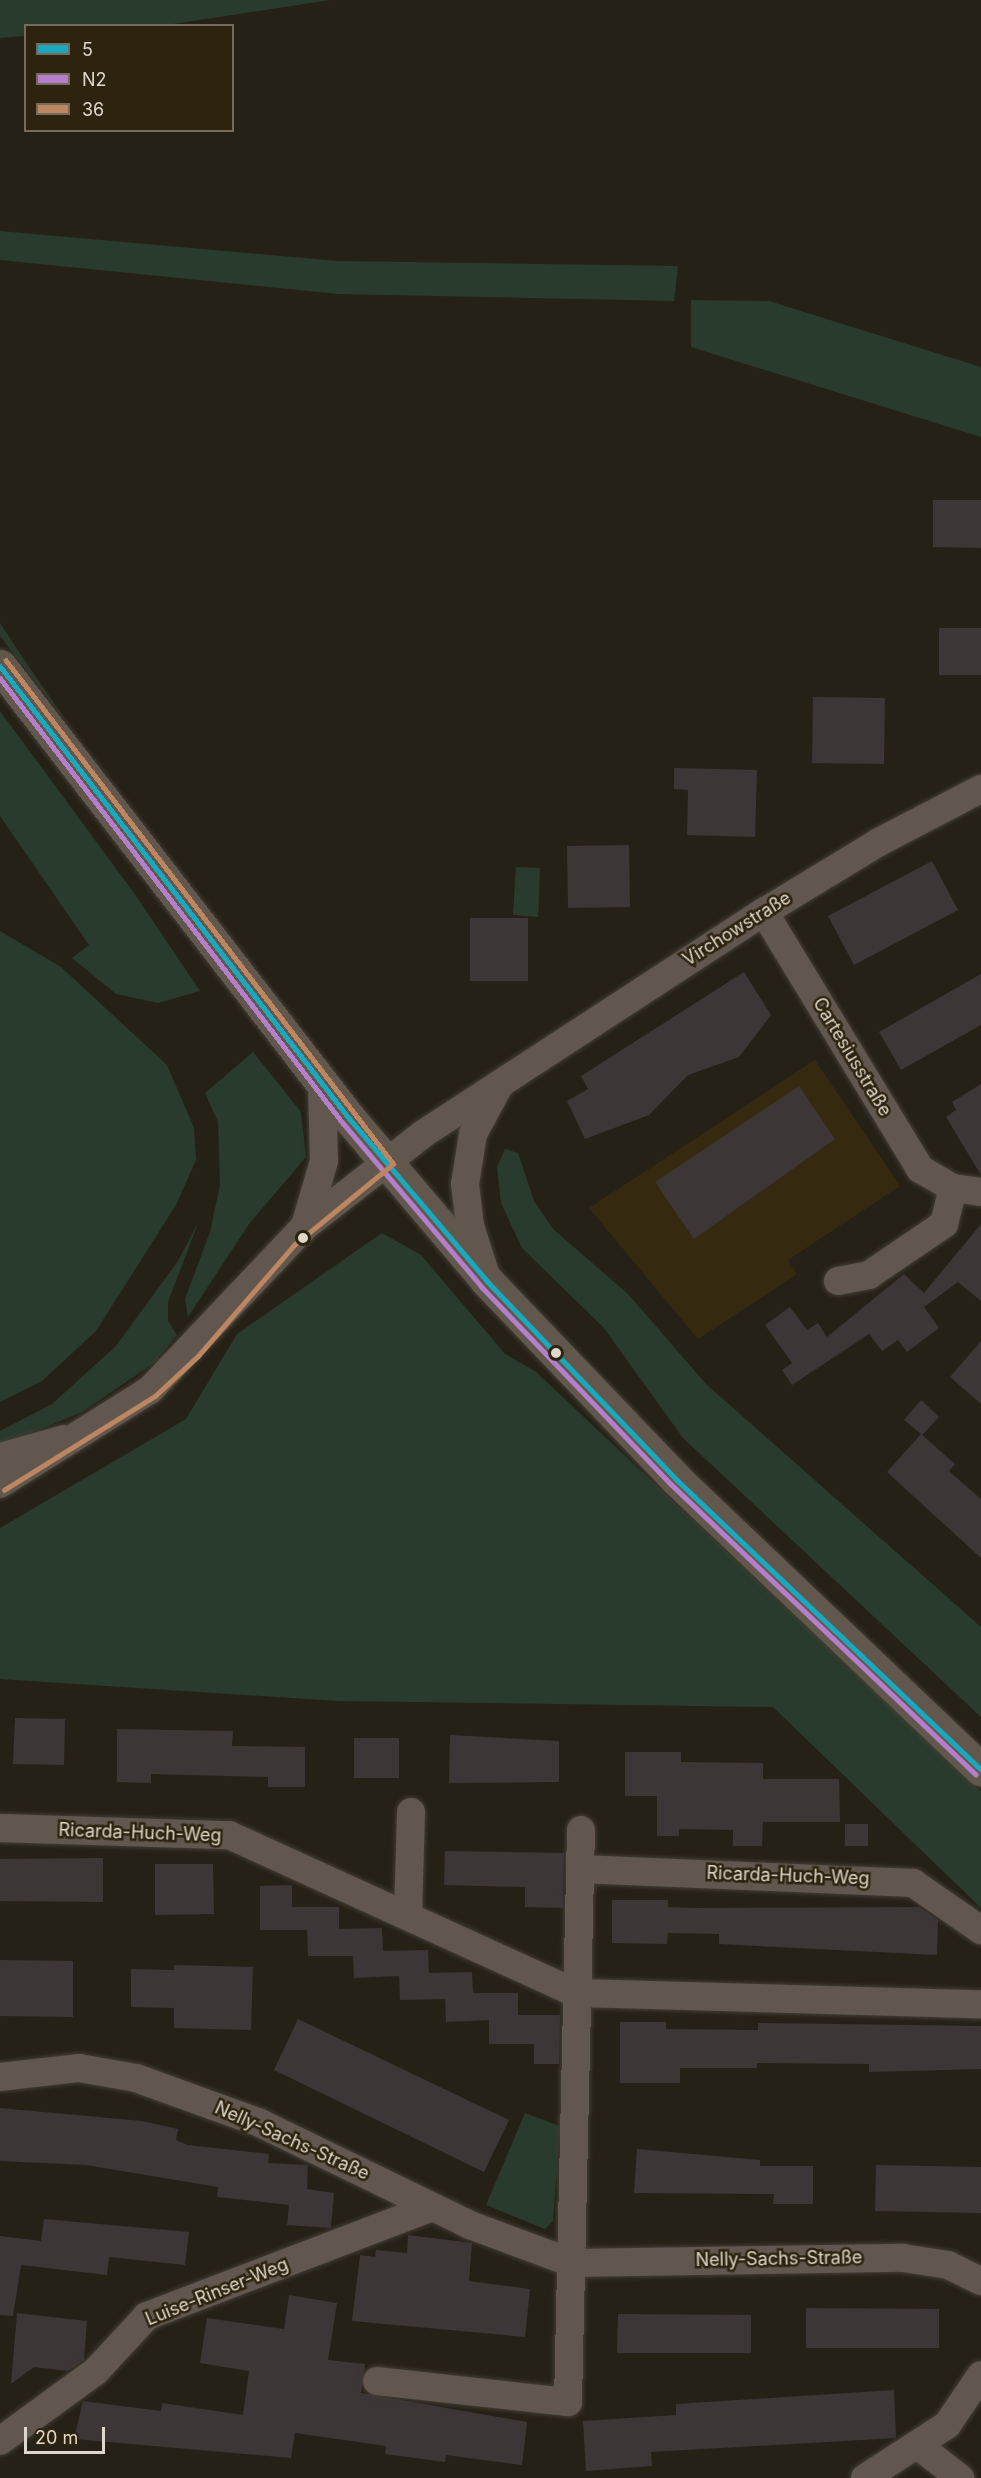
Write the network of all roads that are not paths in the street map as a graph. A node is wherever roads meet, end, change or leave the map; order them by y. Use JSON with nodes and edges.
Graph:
{"nodes":[{"id":1,"x":0,"y":666,"type":"edge"},
{"id":2,"x":981,"y":789,"type":"edge"},
{"id":3,"x":765,"y":912,"type":"junction"},
{"id":4,"x":322,"y":1083,"type":"junction"},
{"id":5,"x":501,"y":1083,"type":"junction"},
{"id":6,"x":386,"y":1164,"type":"junction"},
{"id":7,"x":967,"y":1190,"type":"edge"},
{"id":8,"x":305,"y":1226,"type":"junction"},
{"id":9,"x":487,"y":1281,"type":"junction"},
{"id":10,"x":838,"y":1281,"type":"dead end"},
{"id":11,"x":69,"y":1438,"type":"junction"},
{"id":12,"x":0,"y":1457,"type":"edge"},
{"id":13,"x":0,"y":1484,"type":"edge"},
{"id":14,"x":981,"y":1769,"type":"edge"},
{"id":15,"x":411,"y":1812,"type":"dead end"},
{"id":16,"x":0,"y":1828,"type":"edge"},
{"id":17,"x":581,"y":1830,"type":"dead end"},
{"id":18,"x":581,"y":1869,"type":"junction"},
{"id":19,"x":408,"y":1915,"type":"junction"},
{"id":20,"x":981,"y":1930,"type":"edge"},
{"id":21,"x":576,"y":1993,"type":"junction"},
{"id":22,"x":981,"y":2004,"type":"edge"},
{"id":23,"x":0,"y":2077,"type":"edge"},
{"id":24,"x":432,"y":2207,"type":"junction"},
{"id":25,"x":572,"y":2263,"type":"junction"},
{"id":26,"x":981,"y":2281,"type":"edge"},
{"id":27,"x":981,"y":2375,"type":"edge"},
{"id":28,"x":377,"y":2381,"type":"dead end"},
{"id":29,"x":0,"y":2441,"type":"edge"},
{"id":30,"x":920,"y":2447,"type":"junction"},
{"id":31,"x":865,"y":2478,"type":"edge"},
{"id":32,"x":960,"y":2478,"type":"edge"}],
"edges":[{"from":1,"to":4,"type":"main road"},
{"from":2,"to":3,"type":"street","name":"Virchowstraße"},
{"from":3,"to":5,"type":"street","name":"Virchowstraße"},
{"from":3,"to":7,"type":"street","name":"Cartesiusstraße"},
{"from":4,"to":6,"type":"main road"},
{"from":4,"to":8,"type":"street"},
{"from":5,"to":6,"type":"street","name":"Virchowstraße"},
{"from":5,"to":9,"type":"street","name":"Virchowstraße"},
{"from":6,"to":8,"type":"street","name":"Virchowstraße"},
{"from":6,"to":9,"type":"main road"},
{"from":7,"to":10,"type":"street","name":"Cartesiusstraße"},
{"from":8,"to":11,"type":"street","name":"Virchowstraße"},
{"from":9,"to":14,"type":"main road"},
{"from":11,"to":12,"type":"street"},
{"from":11,"to":13,"type":"street"},
{"from":15,"to":19,"type":"street"},
{"from":16,"to":19,"type":"street","name":"Ricarda-Huch-Weg"},
{"from":17,"to":18,"type":"street"},
{"from":18,"to":20,"type":"street","name":"Ricarda-Huch-Weg"},
{"from":18,"to":21,"type":"street"},
{"from":19,"to":21,"type":"street","name":"Ricarda-Huch-Weg"},
{"from":21,"to":22,"type":"street","name":"Ricarda-Huch-Weg"},
{"from":21,"to":25,"type":"street"},
{"from":23,"to":24,"type":"street","name":"Nelly-Sachs-Straße"},
{"from":24,"to":25,"type":"street","name":"Nelly-Sachs-Straße"},
{"from":24,"to":29,"type":"street","name":"Luise-Rinser-Weg"},
{"from":25,"to":26,"type":"street","name":"Nelly-Sachs-Straße"},
{"from":25,"to":28,"type":"street"},
{"from":27,"to":30,"type":"street"},
{"from":30,"to":31,"type":"street"},
{"from":30,"to":32,"type":"street"}]}
